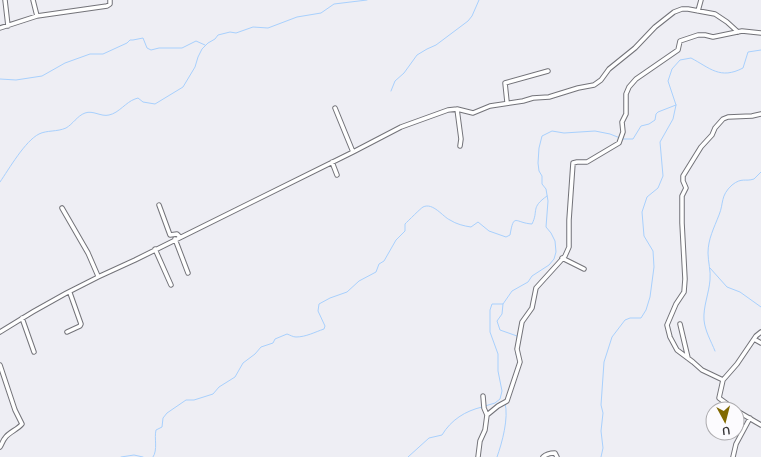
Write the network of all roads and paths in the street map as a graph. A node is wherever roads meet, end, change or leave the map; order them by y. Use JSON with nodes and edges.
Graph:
{"nodes":[{"id":1,"x":5,"y":0,"type":"edge"},
{"id":2,"x":33,"y":0,"type":"edge"},
{"id":3,"x":110,"y":0,"type":"edge"},
{"id":4,"x":701,"y":0,"type":"edge"},
{"id":5,"x":698,"y":11,"type":"junction"},
{"id":6,"x":37,"y":16,"type":"junction"},
{"id":7,"x":8,"y":26,"type":"junction"},
{"id":8,"x":0,"y":28,"type":"edge"},
{"id":9,"x":738,"y":32,"type":"junction"},
{"id":10,"x":761,"y":33,"type":"edge"},
{"id":11,"x":548,"y":71,"type":"dead end"},
{"id":12,"x":508,"y":102,"type":"junction"},
{"id":13,"x":336,"y":108,"type":"dead end"},
{"id":14,"x":457,"y":109,"type":"junction"},
{"id":15,"x":761,"y":114,"type":"edge"},
{"id":16,"x":460,"y":146,"type":"dead end"},
{"id":17,"x":353,"y":152,"type":"junction"},
{"id":18,"x":332,"y":162,"type":"junction"},
{"id":19,"x":337,"y":175,"type":"dead end"},
{"id":20,"x":159,"y":204,"type":"dead end"},
{"id":21,"x":62,"y":208,"type":"dead end"},
{"id":22,"x":180,"y":237,"type":"junction"},
{"id":23,"x":175,"y":239,"type":"junction"},
{"id":24,"x":155,"y":249,"type":"junction"},
{"id":25,"x":562,"y":258,"type":"junction"},
{"id":26,"x":584,"y":269,"type":"dead end"},
{"id":27,"x":188,"y":273,"type":"dead end"},
{"id":28,"x":98,"y":276,"type":"junction"},
{"id":29,"x":171,"y":285,"type":"dead end"},
{"id":30,"x":70,"y":293,"type":"junction"},
{"id":31,"x":22,"y":318,"type":"junction"},
{"id":32,"x":680,"y":324,"type":"dead end"},
{"id":33,"x":0,"y":332,"type":"edge"},
{"id":34,"x":67,"y":332,"type":"dead end"},
{"id":35,"x":761,"y":332,"type":"edge"},
{"id":36,"x":754,"y":339,"type":"junction"},
{"id":37,"x":761,"y":343,"type":"edge"},
{"id":38,"x":34,"y":352,"type":"dead end"},
{"id":39,"x":688,"y":358,"type":"junction"},
{"id":40,"x":0,"y":365,"type":"edge"},
{"id":41,"x":723,"y":380,"type":"junction"},
{"id":42,"x":483,"y":396,"type":"dead end"},
{"id":43,"x":723,"y":401,"type":"edge"},
{"id":44,"x":487,"y":414,"type":"junction"},
{"id":45,"x":745,"y":415,"type":"edge"},
{"id":46,"x":750,"y":418,"type":"junction"},
{"id":47,"x":761,"y":425,"type":"edge"},
{"id":48,"x":0,"y":447,"type":"edge"},
{"id":49,"x":478,"y":457,"type":"edge"},
{"id":50,"x":543,"y":457,"type":"edge"},
{"id":51,"x":557,"y":457,"type":"edge"},
{"id":52,"x":733,"y":457,"type":"edge"}],
"edges":[{"from":1,"to":7,"type":"street"},
{"from":2,"to":6,"type":"street"},
{"from":3,"to":6,"type":"street"},
{"from":4,"to":5,"type":"street"},
{"from":5,"to":9,"type":"street"},
{"from":5,"to":12,"type":"street"},
{"from":6,"to":7,"type":"street"},
{"from":7,"to":8,"type":"street"},
{"from":9,"to":10,"type":"street"},
{"from":9,"to":25,"type":"street"},
{"from":11,"to":12,"type":"street"},
{"from":12,"to":14,"type":"street"},
{"from":13,"to":17,"type":"street"},
{"from":14,"to":16,"type":"street"},
{"from":14,"to":17,"type":"street"},
{"from":15,"to":39,"type":"street"},
{"from":17,"to":18,"type":"street"},
{"from":18,"to":19,"type":"street"},
{"from":18,"to":22,"type":"street"},
{"from":20,"to":22,"type":"street"},
{"from":21,"to":28,"type":"street"},
{"from":22,"to":23,"type":"street"},
{"from":23,"to":24,"type":"street"},
{"from":23,"to":27,"type":"street"},
{"from":24,"to":28,"type":"street"},
{"from":24,"to":29,"type":"street"},
{"from":25,"to":26,"type":"street"},
{"from":25,"to":44,"type":"street"},
{"from":28,"to":30,"type":"street"},
{"from":30,"to":31,"type":"street"},
{"from":30,"to":34,"type":"street"},
{"from":31,"to":33,"type":"street"},
{"from":31,"to":38,"type":"street"},
{"from":32,"to":39,"type":"street"},
{"from":35,"to":36,"type":"street"},
{"from":36,"to":37,"type":"street"},
{"from":36,"to":41,"type":"street"},
{"from":39,"to":41,"type":"street"},
{"from":40,"to":48,"type":"street"},
{"from":41,"to":43,"type":"street"},
{"from":42,"to":44,"type":"street"},
{"from":44,"to":49,"type":"street"},
{"from":45,"to":46,"type":"street"},
{"from":46,"to":47,"type":"street"},
{"from":46,"to":52,"type":"street"},
{"from":50,"to":51,"type":"street"}]}
